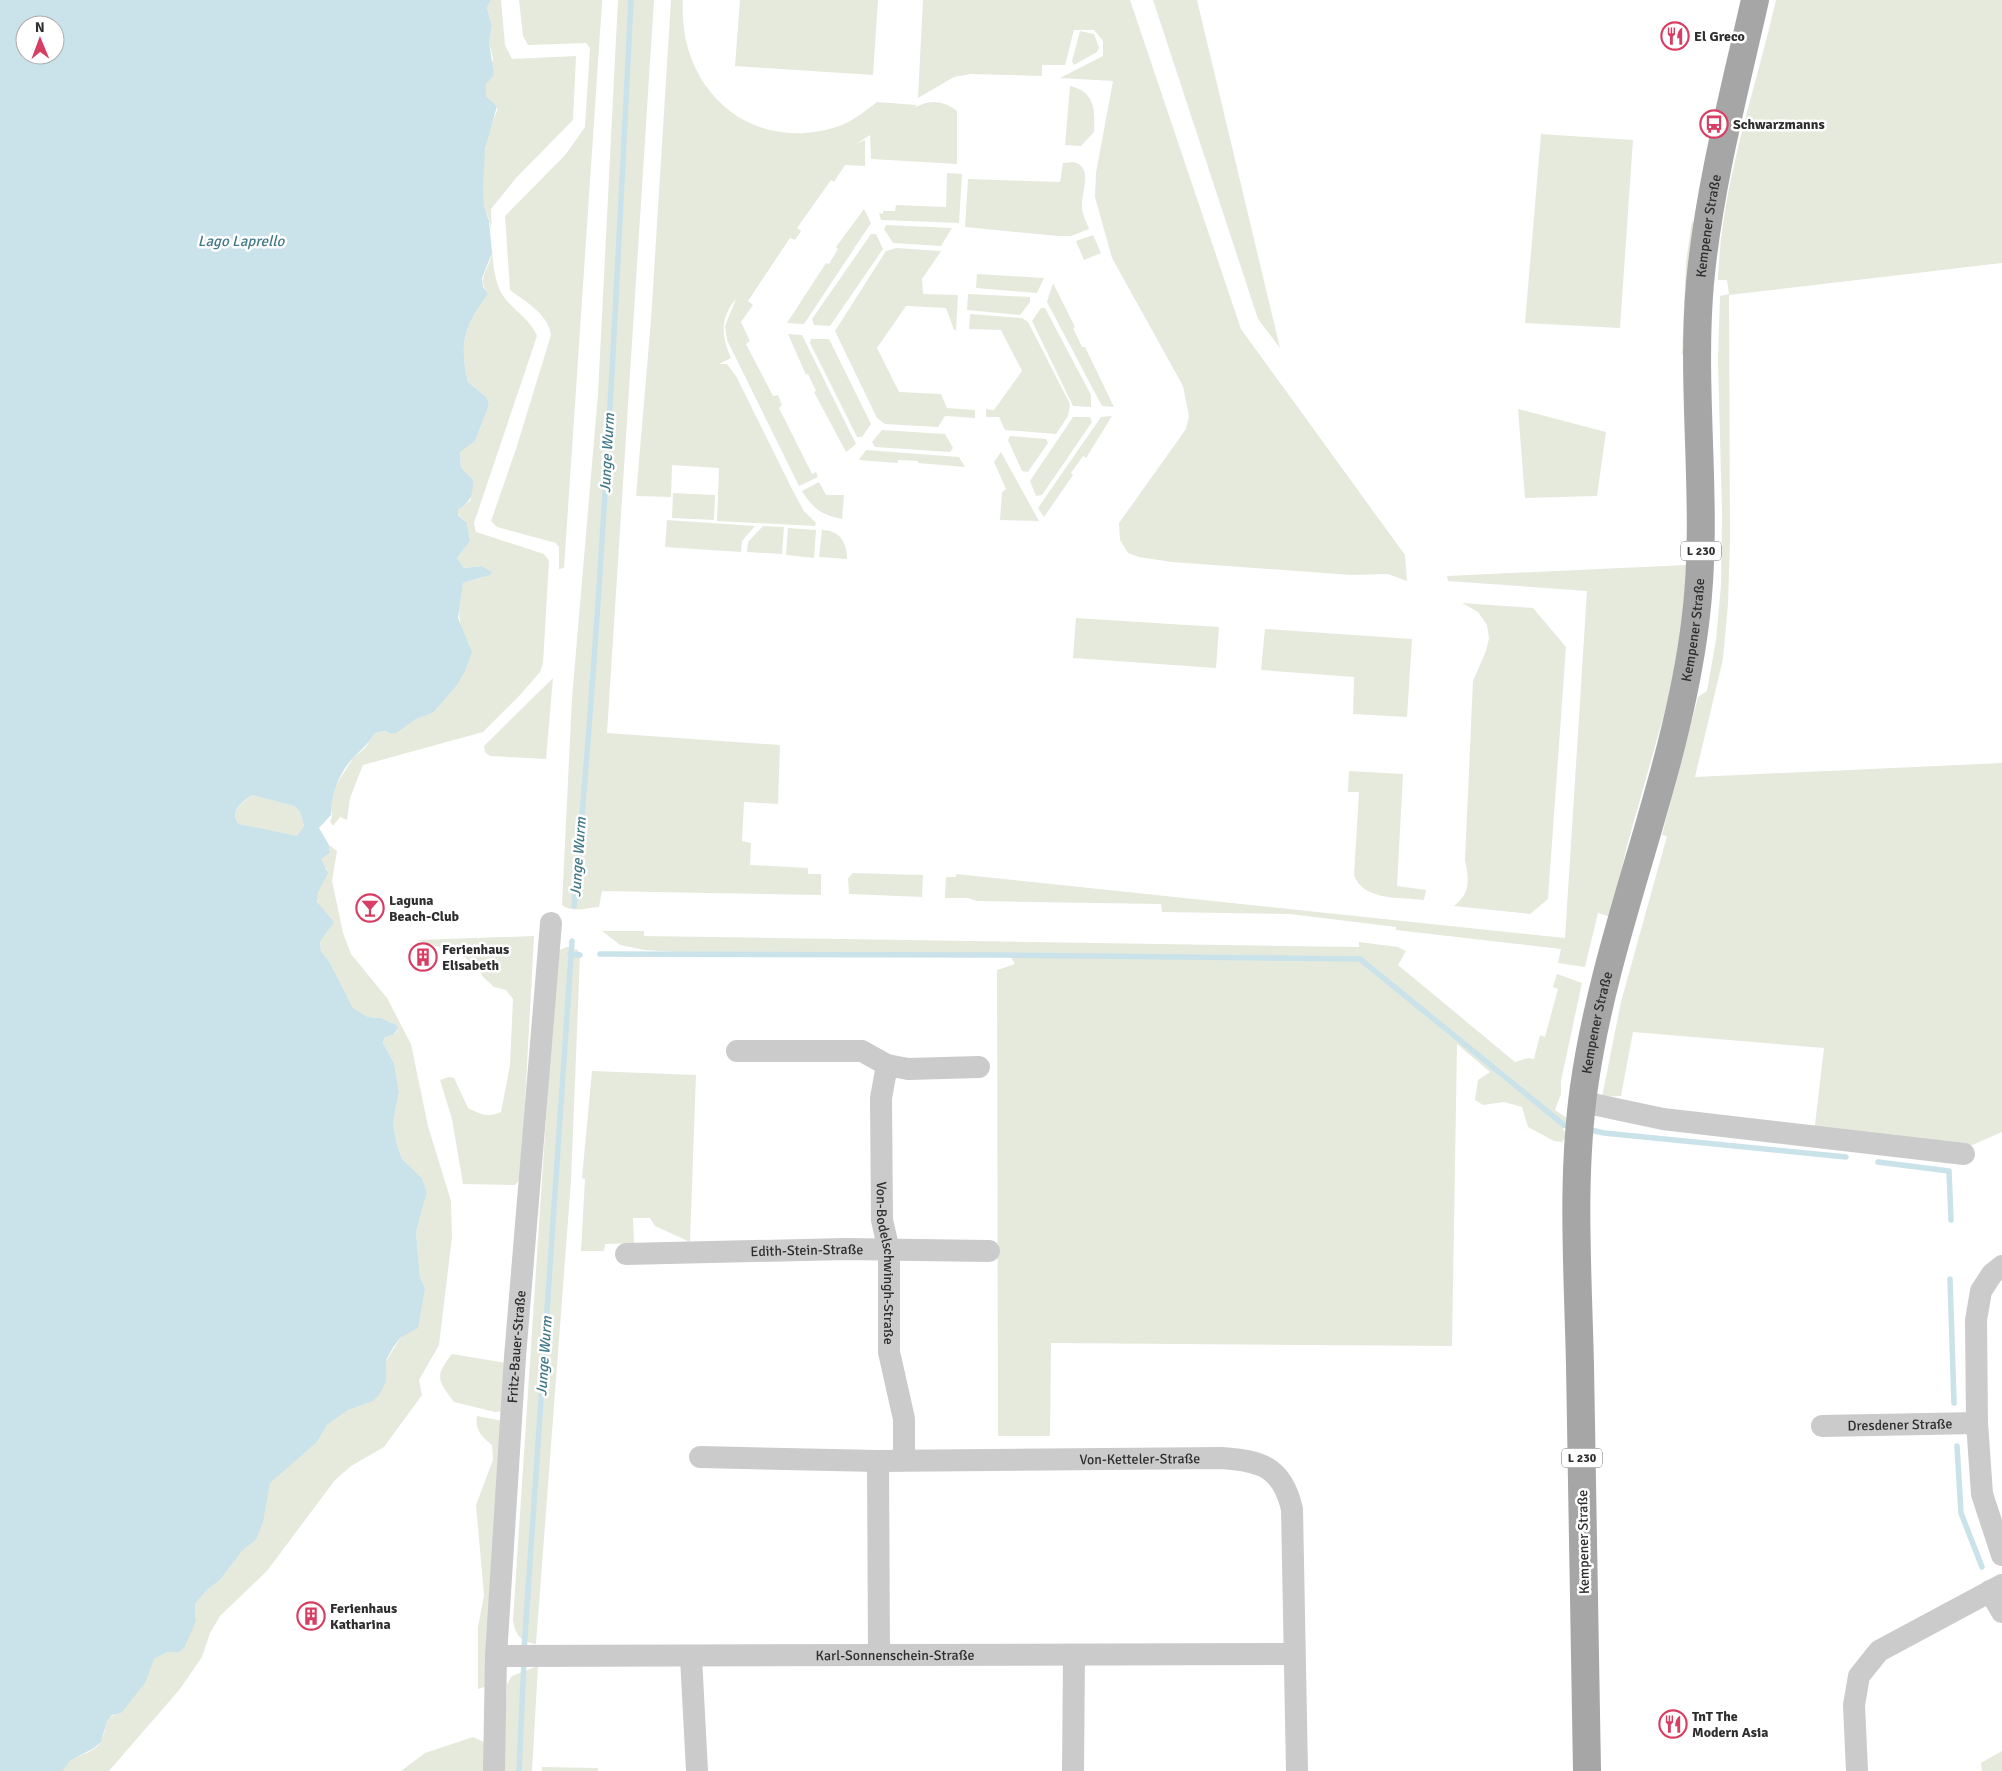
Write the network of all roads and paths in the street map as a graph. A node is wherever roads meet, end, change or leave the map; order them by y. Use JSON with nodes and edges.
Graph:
{"nodes":[{"id":1,"x":1755,"y":0,"type":"edge"},
{"id":2,"x":551,"y":923,"type":"dead end"},
{"id":3,"x":736,"y":1051,"type":"dead end"},
{"id":4,"x":887,"y":1065,"type":"junction"},
{"id":5,"x":980,"y":1067,"type":"dead end"},
{"id":6,"x":1583,"y":1098,"type":"junction"},
{"id":7,"x":1964,"y":1154,"type":"dead end"},
{"id":8,"x":889,"y":1251,"type":"junction"},
{"id":9,"x":989,"y":1251,"type":"dead end"},
{"id":10,"x":626,"y":1254,"type":"dead end"},
{"id":11,"x":2002,"y":1266,"type":"edge"},
{"id":12,"x":1977,"y":1423,"type":"junction"},
{"id":13,"x":1822,"y":1426,"type":"dead end"},
{"id":14,"x":700,"y":1457,"type":"dead end"},
{"id":15,"x":878,"y":1460,"type":"junction"},
{"id":16,"x":904,"y":1460,"type":"junction"},
{"id":17,"x":2002,"y":1555,"type":"edge"},
{"id":18,"x":1996,"y":1588,"type":"edge"},
{"id":19,"x":2002,"y":1612,"type":"edge"},
{"id":20,"x":1294,"y":1654,"type":"junction"},
{"id":21,"x":879,"y":1655,"type":"junction"},
{"id":22,"x":1074,"y":1655,"type":"junction"},
{"id":23,"x":496,"y":1656,"type":"junction"},
{"id":24,"x":692,"y":1657,"type":"junction"},
{"id":25,"x":494,"y":1771,"type":"edge"},
{"id":26,"x":697,"y":1771,"type":"edge"},
{"id":27,"x":1073,"y":1771,"type":"edge"},
{"id":28,"x":1297,"y":1771,"type":"edge"},
{"id":29,"x":1586,"y":1771,"type":"edge"},
{"id":30,"x":1857,"y":1771,"type":"edge"}],
"edges":[{"from":1,"to":6,"type":"main road","name":"Kempener Straße","number":"L 230"},
{"from":2,"to":23,"type":"street","name":"Fritz-Bauer-Straße"},
{"from":3,"to":4,"type":"street"},
{"from":4,"to":5,"type":"street"},
{"from":4,"to":8,"type":"street","name":"Von-Bodelschwingh-Straße"},
{"from":6,"to":7,"type":"street"},
{"from":6,"to":29,"type":"main road","name":"Kempener Straße","number":"L 230"},
{"from":8,"to":9,"type":"street","name":"Edith-Stein-Straße"},
{"from":8,"to":10,"type":"street","name":"Edith-Stein-Straße"},
{"from":8,"to":16,"type":"street","name":"Von-Bodelschwingh-Straße"},
{"from":11,"to":12,"type":"street"},
{"from":12,"to":13,"type":"street","name":"Dresdener Straße"},
{"from":12,"to":17,"type":"street"},
{"from":14,"to":15,"type":"street","name":"Von-Ketteler-Straße"},
{"from":15,"to":16,"type":"street","name":"Von-Ketteler-Straße"},
{"from":15,"to":21,"type":"street"},
{"from":16,"to":20,"type":"street","name":"Von-Ketteler-Straße"},
{"from":18,"to":19,"type":"street"},
{"from":18,"to":30,"type":"street"},
{"from":20,"to":22,"type":"street","name":"Karl-Sonnenschein-Straße"},
{"from":20,"to":28,"type":"street","name":"Von-Ketteler-Straße"},
{"from":21,"to":22,"type":"street","name":"Karl-Sonnenschein-Straße"},
{"from":21,"to":24,"type":"street","name":"Karl-Sonnenschein-Straße"},
{"from":22,"to":27,"type":"street"},
{"from":23,"to":24,"type":"street","name":"Karl-Sonnenschein-Straße"},
{"from":23,"to":25,"type":"street","name":"Fritz-Bauer-Straße"},
{"from":24,"to":26,"type":"street"}]}
